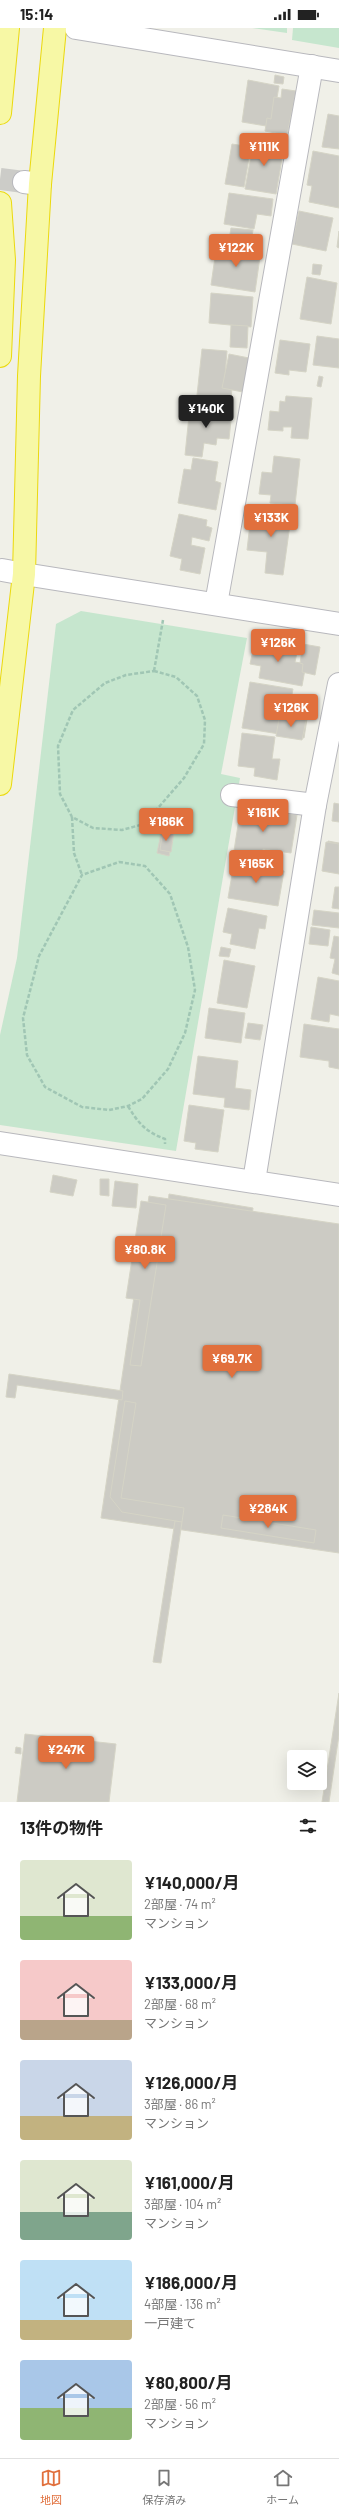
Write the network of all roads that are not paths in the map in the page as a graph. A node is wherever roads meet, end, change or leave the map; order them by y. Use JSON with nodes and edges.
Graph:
{"nodes":[{"id":1,"x":8,"y":28,"type":"edge"},
{"id":2,"x":55,"y":28,"type":"edge"},
{"id":3,"x":76,"y":28,"type":"edge"},
{"id":4,"x":312,"y":66,"type":"junction"},
{"id":5,"x":339,"y":70,"type":"edge"},
{"id":6,"x":0,"y":113,"type":"edge"},
{"id":7,"x":0,"y":203,"type":"edge"},
{"id":8,"x":0,"y":356,"type":"edge"},
{"id":9,"x":2,"y":570,"type":"dead end"},
{"id":10,"x":24,"y":574,"type":"junction"},
{"id":11,"x":216,"y":604,"type":"junction"},
{"id":12,"x":339,"y":624,"type":"edge"},
{"id":13,"x":339,"y":684,"type":"edge"},
{"id":14,"x":0,"y":784,"type":"edge"},
{"id":15,"x":232,"y":795,"type":"dead end"},
{"id":16,"x":315,"y":805,"type":"junction"},
{"id":17,"x":0,"y":1143,"type":"edge"},
{"id":18,"x":254,"y":1182,"type":"junction"},
{"id":19,"x":339,"y":1195,"type":"edge"}],
"edges":[{"from":1,"to":6,"type":"highway"},
{"from":2,"to":10,"type":"highway"},
{"from":3,"to":4,"type":"street"},
{"from":4,"to":5,"type":"street"},
{"from":4,"to":11,"type":"street"},
{"from":7,"to":8,"type":"highway"},
{"from":9,"to":10,"type":"street"},
{"from":10,"to":11,"type":"street"},
{"from":10,"to":14,"type":"highway"},
{"from":11,"to":12,"type":"street"},
{"from":13,"to":16,"type":"street"},
{"from":15,"to":16,"type":"street"},
{"from":16,"to":18,"type":"street"},
{"from":17,"to":18,"type":"street"},
{"from":18,"to":19,"type":"street"}]}
